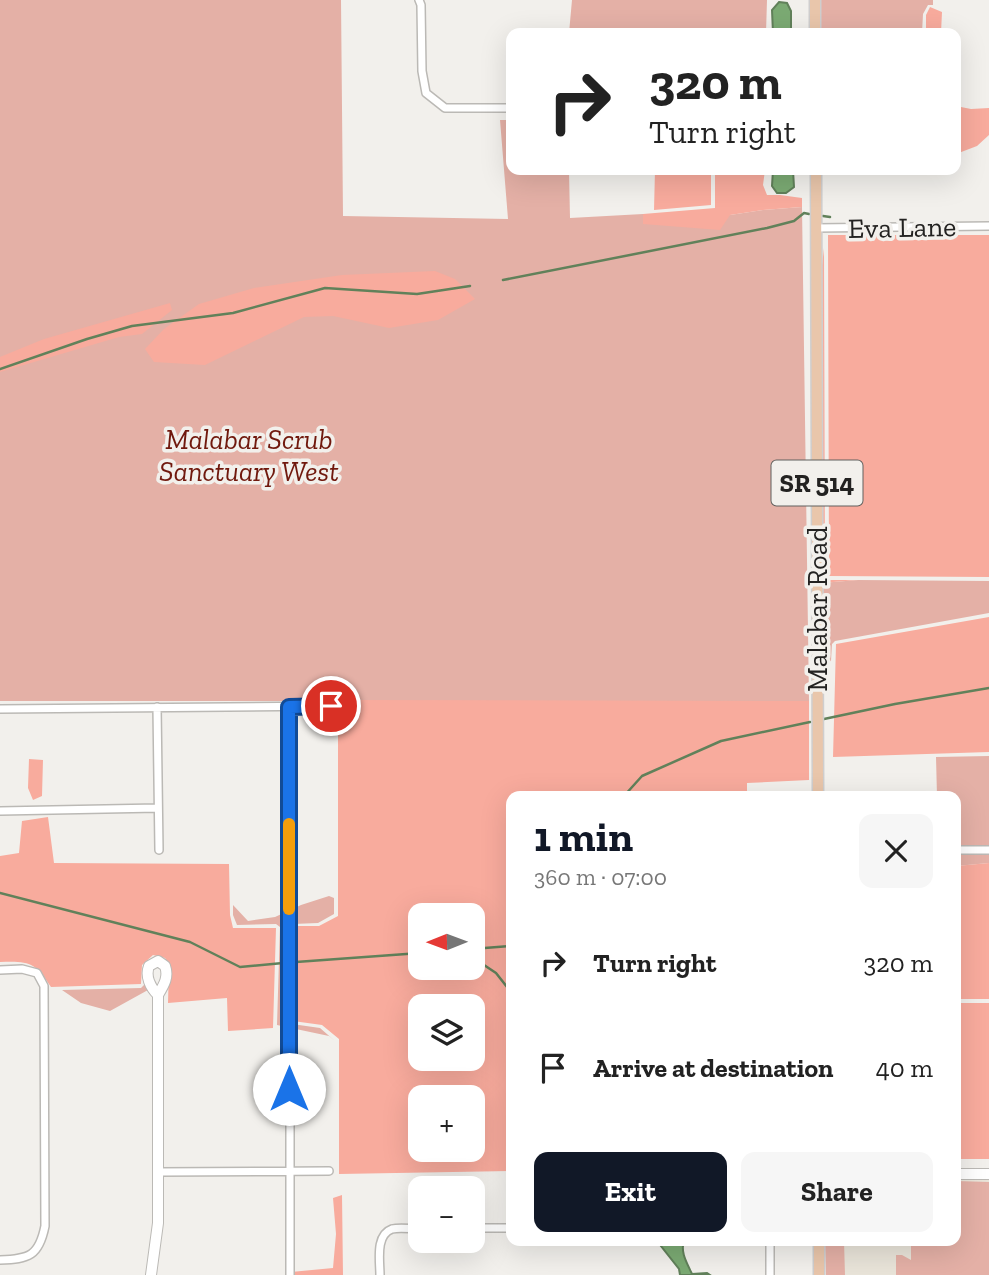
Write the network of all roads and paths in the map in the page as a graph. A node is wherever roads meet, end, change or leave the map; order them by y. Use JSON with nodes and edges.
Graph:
{"nodes":[{"id":1,"x":419,"y":0,"type":"edge"},
{"id":2,"x":816,"y":0,"type":"edge"},
{"id":3,"x":816,"y":28,"type":"edge"},
{"id":4,"x":506,"y":108,"type":"edge"},
{"id":5,"x":816,"y":175,"type":"edge"},
{"id":6,"x":989,"y":226,"type":"edge"},
{"id":7,"x":816,"y":228,"type":"junction"},
{"id":8,"x":331,"y":706,"type":"dead end"},
{"id":9,"x":157,"y":707,"type":"junction"},
{"id":10,"x":289,"y":707,"type":"junction"},
{"id":11,"x":0,"y":709,"type":"edge"},
{"id":12,"x":818,"y":791,"type":"edge"},
{"id":13,"x":158,"y":808,"type":"junction"},
{"id":14,"x":0,"y":811,"type":"edge"},
{"id":15,"x":159,"y":850,"type":"dead end"},
{"id":16,"x":961,"y":850,"type":"edge"},
{"id":17,"x":989,"y":850,"type":"edge"},
{"id":18,"x":0,"y":970,"type":"edge"},
{"id":19,"x":158,"y":995,"type":"dead end"},
{"id":20,"x":289,"y":1171,"type":"junction"},
{"id":21,"x":329,"y":1171,"type":"dead end"},
{"id":22,"x":159,"y":1172,"type":"junction"},
{"id":23,"x":961,"y":1174,"type":"edge"},
{"id":24,"x":989,"y":1174,"type":"edge"},
{"id":25,"x":485,"y":1228,"type":"edge"},
{"id":26,"x":506,"y":1228,"type":"edge"},
{"id":27,"x":408,"y":1229,"type":"edge"},
{"id":28,"x":770,"y":1246,"type":"edge"},
{"id":29,"x":819,"y":1246,"type":"edge"},
{"id":30,"x":0,"y":1259,"type":"edge"},
{"id":31,"x":151,"y":1275,"type":"edge"},
{"id":32,"x":289,"y":1275,"type":"edge"},
{"id":33,"x":380,"y":1275,"type":"edge"},
{"id":34,"x":770,"y":1275,"type":"edge"},
{"id":35,"x":819,"y":1275,"type":"edge"}],
"edges":[{"from":1,"to":4,"type":"street"},
{"from":2,"to":3,"type":"main road"},
{"from":5,"to":7,"type":"main road","name":"Malabar Road","number":"SR 514"},
{"from":6,"to":7,"type":"street","name":"Eva Lane"},
{"from":7,"to":12,"type":"main road","name":"Malabar Road","number":"SR 514"},
{"from":8,"to":10,"type":"street"},
{"from":9,"to":10,"type":"street"},
{"from":9,"to":11,"type":"street"},
{"from":9,"to":13,"type":"street"},
{"from":10,"to":20,"type":"street"},
{"from":13,"to":14,"type":"street"},
{"from":13,"to":15,"type":"street"},
{"from":16,"to":17,"type":"street"},
{"from":18,"to":30,"type":"street"},
{"from":19,"to":22,"type":"street"},
{"from":20,"to":21,"type":"street"},
{"from":20,"to":22,"type":"street"},
{"from":20,"to":32,"type":"street"},
{"from":22,"to":31,"type":"street"},
{"from":23,"to":24,"type":"street"},
{"from":25,"to":26,"type":"street"},
{"from":27,"to":33,"type":"street"},
{"from":28,"to":34,"type":"street"},
{"from":29,"to":35,"type":"main road"}]}
